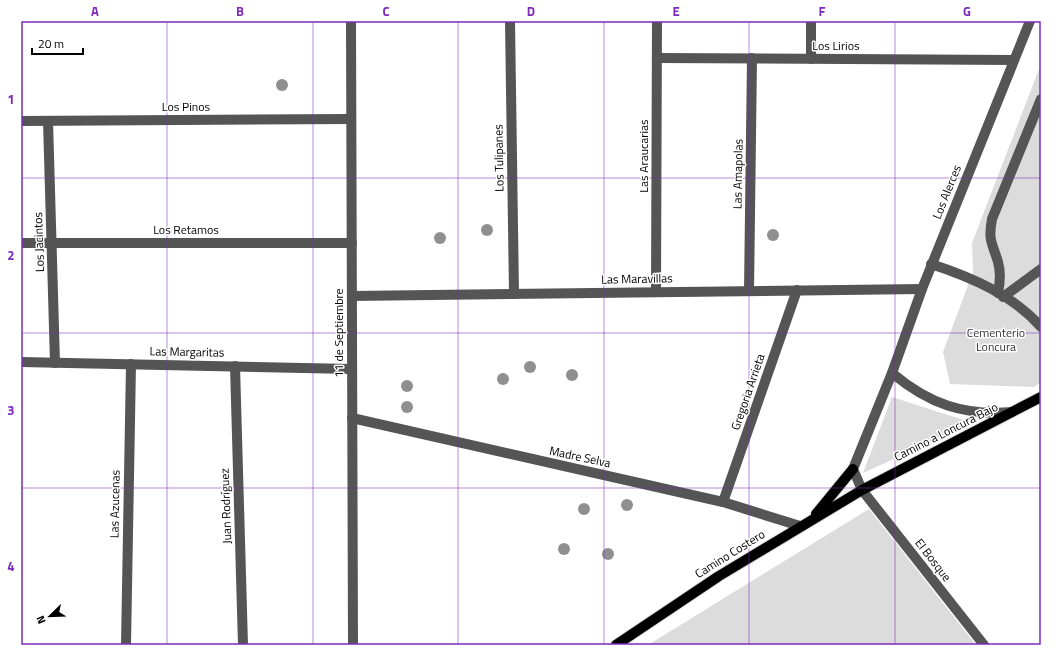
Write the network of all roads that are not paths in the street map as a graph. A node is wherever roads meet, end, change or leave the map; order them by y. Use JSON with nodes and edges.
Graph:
{"nodes":[{"id":1,"x":351,"y":21,"type":"edge"},
{"id":2,"x":510,"y":21,"type":"edge"},
{"id":3,"x":657,"y":21,"type":"edge"},
{"id":4,"x":811,"y":21,"type":"edge"},
{"id":5,"x":1030,"y":21,"type":"edge"},
{"id":6,"x":657,"y":58,"type":"junction"},
{"id":7,"x":752,"y":58,"type":"junction"},
{"id":8,"x":811,"y":59,"type":"junction"},
{"id":9,"x":1014,"y":60,"type":"junction"},
{"id":10,"x":1041,"y":99,"type":"edge"},
{"id":11,"x":351,"y":119,"type":"junction"},
{"id":12,"x":21,"y":121,"type":"edge"},
{"id":13,"x":48,"y":121,"type":"junction"},
{"id":14,"x":352,"y":242,"type":"junction"},
{"id":15,"x":21,"y":243,"type":"edge"},
{"id":16,"x":52,"y":243,"type":"junction"},
{"id":17,"x":931,"y":264,"type":"junction"},
{"id":18,"x":1041,"y":269,"type":"edge"},
{"id":19,"x":922,"y":288,"type":"junction"},
{"id":20,"x":797,"y":290,"type":"junction"},
{"id":21,"x":749,"y":291,"type":"junction"},
{"id":22,"x":656,"y":292,"type":"junction"},
{"id":23,"x":514,"y":294,"type":"junction"},
{"id":24,"x":1000,"y":295,"type":"junction"},
{"id":25,"x":352,"y":296,"type":"junction"},
{"id":26,"x":1041,"y":327,"type":"edge"},
{"id":27,"x":21,"y":362,"type":"edge"},
{"id":28,"x":55,"y":363,"type":"junction"},
{"id":29,"x":131,"y":364,"type":"junction"},
{"id":30,"x":235,"y":366,"type":"junction"},
{"id":31,"x":352,"y":369,"type":"junction"},
{"id":32,"x":892,"y":373,"type":"junction"},
{"id":33,"x":1041,"y":397,"type":"edge"},
{"id":34,"x":1012,"y":412,"type":"junction"},
{"id":35,"x":352,"y":418,"type":"junction"},
{"id":36,"x":853,"y":469,"type":"junction"},
{"id":37,"x":862,"y":490,"type":"junction"},
{"id":38,"x":723,"y":502,"type":"junction"},
{"id":39,"x":812,"y":520,"type":"junction"},
{"id":40,"x":800,"y":526,"type":"junction"},
{"id":41,"x":126,"y":645,"type":"edge"},
{"id":42,"x":243,"y":645,"type":"edge"},
{"id":43,"x":353,"y":645,"type":"edge"},
{"id":44,"x":616,"y":645,"type":"edge"},
{"id":45,"x":984,"y":645,"type":"edge"}],
"edges":[{"from":1,"to":11,"type":"street","name":"11 de Septiembre"},
{"from":2,"to":23,"type":"street","name":"Los Tulipanes"},
{"from":3,"to":6,"type":"street","name":"Las Araucarias"},
{"from":4,"to":8,"type":"street"},
{"from":5,"to":9,"type":"street","name":"Los Alerces"},
{"from":6,"to":7,"type":"street","name":"Los Lirios"},
{"from":6,"to":22,"type":"street","name":"Las Araucarias"},
{"from":7,"to":8,"type":"street","name":"Los Lirios"},
{"from":7,"to":21,"type":"street","name":"Las Amapolas"},
{"from":8,"to":9,"type":"street","name":"Los Lirios"},
{"from":9,"to":17,"type":"street","name":"Los Alerces"},
{"from":10,"to":24,"type":"street"},
{"from":11,"to":13,"type":"street","name":"Los Pinos"},
{"from":11,"to":14,"type":"street","name":"11 de Septiembre"},
{"from":12,"to":13,"type":"street","name":"Los Pinos"},
{"from":13,"to":16,"type":"street","name":"Los Jacintos"},
{"from":14,"to":16,"type":"street","name":"Los Retamos"},
{"from":14,"to":25,"type":"street","name":"11 de Septiembre"},
{"from":15,"to":16,"type":"street","name":"Los Retamos"},
{"from":16,"to":28,"type":"street","name":"Los Jacintos"},
{"from":17,"to":19,"type":"street","name":"Los Alerces"},
{"from":17,"to":24,"type":"street"},
{"from":18,"to":24,"type":"street"},
{"from":19,"to":20,"type":"street","name":"Las Maravillas"},
{"from":19,"to":32,"type":"street","name":"Los Alerces"},
{"from":20,"to":21,"type":"street","name":"Las Maravillas"},
{"from":20,"to":38,"type":"street","name":"Gregoria Arrieta"},
{"from":21,"to":22,"type":"street","name":"Las Maravillas"},
{"from":22,"to":23,"type":"street","name":"Las Maravillas"},
{"from":23,"to":25,"type":"street","name":"Las Maravillas"},
{"from":24,"to":26,"type":"street"},
{"from":25,"to":31,"type":"street","name":"11 de Septiembre"},
{"from":27,"to":28,"type":"street","name":"Las Margaritas"},
{"from":28,"to":29,"type":"street","name":"Las Margaritas"},
{"from":29,"to":30,"type":"street","name":"Las Margaritas"},
{"from":29,"to":41,"type":"street","name":"Las Azucenas"},
{"from":30,"to":31,"type":"street","name":"Las Margaritas"},
{"from":30,"to":42,"type":"street","name":"Juan Rodríguez"},
{"from":31,"to":35,"type":"street","name":"11 de Septiembre"},
{"from":32,"to":34,"type":"street"},
{"from":32,"to":36,"type":"street","name":"Los Alerces"},
{"from":33,"to":34,"type":"main road","name":"Camino a Loncura Bajo"},
{"from":34,"to":37,"type":"main road","name":"Camino a Loncura Bajo"},
{"from":35,"to":38,"type":"street","name":"Madre Selva"},
{"from":35,"to":43,"type":"street","name":"11 de Septiembre"},
{"from":36,"to":37,"type":"street"},
{"from":36,"to":39,"type":"main road"},
{"from":37,"to":39,"type":"main road","name":"Camino Costero"},
{"from":37,"to":45,"type":"street","name":"El Bosque"},
{"from":38,"to":40,"type":"street","name":"Madre Selva"},
{"from":39,"to":40,"type":"main road","name":"Camino Costero"},
{"from":40,"to":44,"type":"main road","name":"Camino Costero"}]}
